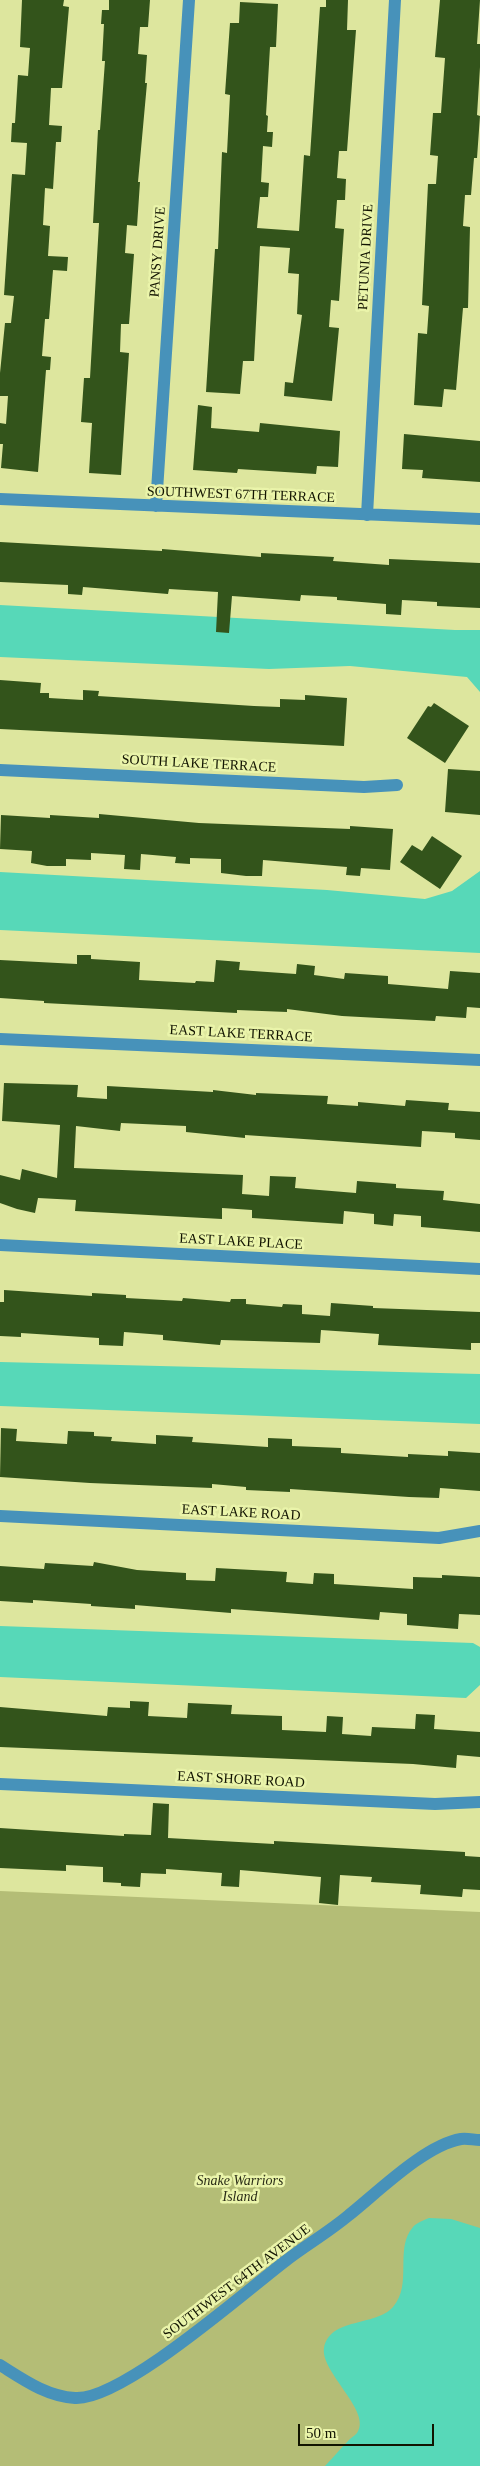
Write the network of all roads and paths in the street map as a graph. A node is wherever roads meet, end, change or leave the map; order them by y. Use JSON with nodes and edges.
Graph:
{"nodes":[{"id":1,"x":189,"y":0,"type":"edge"},
{"id":2,"x":395,"y":0,"type":"edge"},
{"id":3,"x":0,"y":498,"type":"edge"},
{"id":4,"x":156,"y":506,"type":"junction"},
{"id":5,"x":367,"y":515,"type":"junction"},
{"id":6,"x":480,"y":519,"type":"edge"},
{"id":7,"x":0,"y":770,"type":"edge"},
{"id":8,"x":396,"y":785,"type":"dead end"},
{"id":9,"x":0,"y":1039,"type":"edge"},
{"id":10,"x":480,"y":1060,"type":"edge"},
{"id":11,"x":0,"y":1245,"type":"edge"},
{"id":12,"x":480,"y":1269,"type":"edge"},
{"id":13,"x":0,"y":1516,"type":"edge"},
{"id":14,"x":480,"y":1531,"type":"edge"},
{"id":15,"x":0,"y":1784,"type":"edge"},
{"id":16,"x":480,"y":1802,"type":"edge"},
{"id":17,"x":480,"y":2140,"type":"edge"},
{"id":18,"x":0,"y":2365,"type":"edge"}],
"edges":[{"from":1,"to":4,"type":"street","name":"PANSY DRIVE"},
{"from":2,"to":5,"type":"street","name":"PETUNIA DRIVE"},
{"from":3,"to":4,"type":"street","name":"SOUTHWEST 67TH TERRACE"},
{"from":4,"to":5,"type":"street","name":"SOUTHWEST 67TH TERRACE"},
{"from":5,"to":6,"type":"street","name":"SOUTHWEST 67TH TERRACE"},
{"from":7,"to":8,"type":"street","name":"SOUTH LAKE TERRACE"},
{"from":9,"to":10,"type":"street","name":"EAST LAKE TERRACE"},
{"from":11,"to":12,"type":"street","name":"EAST LAKE PLACE"},
{"from":13,"to":14,"type":"street","name":"EAST LAKE ROAD"},
{"from":15,"to":16,"type":"street","name":"EAST SHORE ROAD"},
{"from":17,"to":18,"type":"street","name":"SOUTHWEST 64TH AVENUE"}]}
